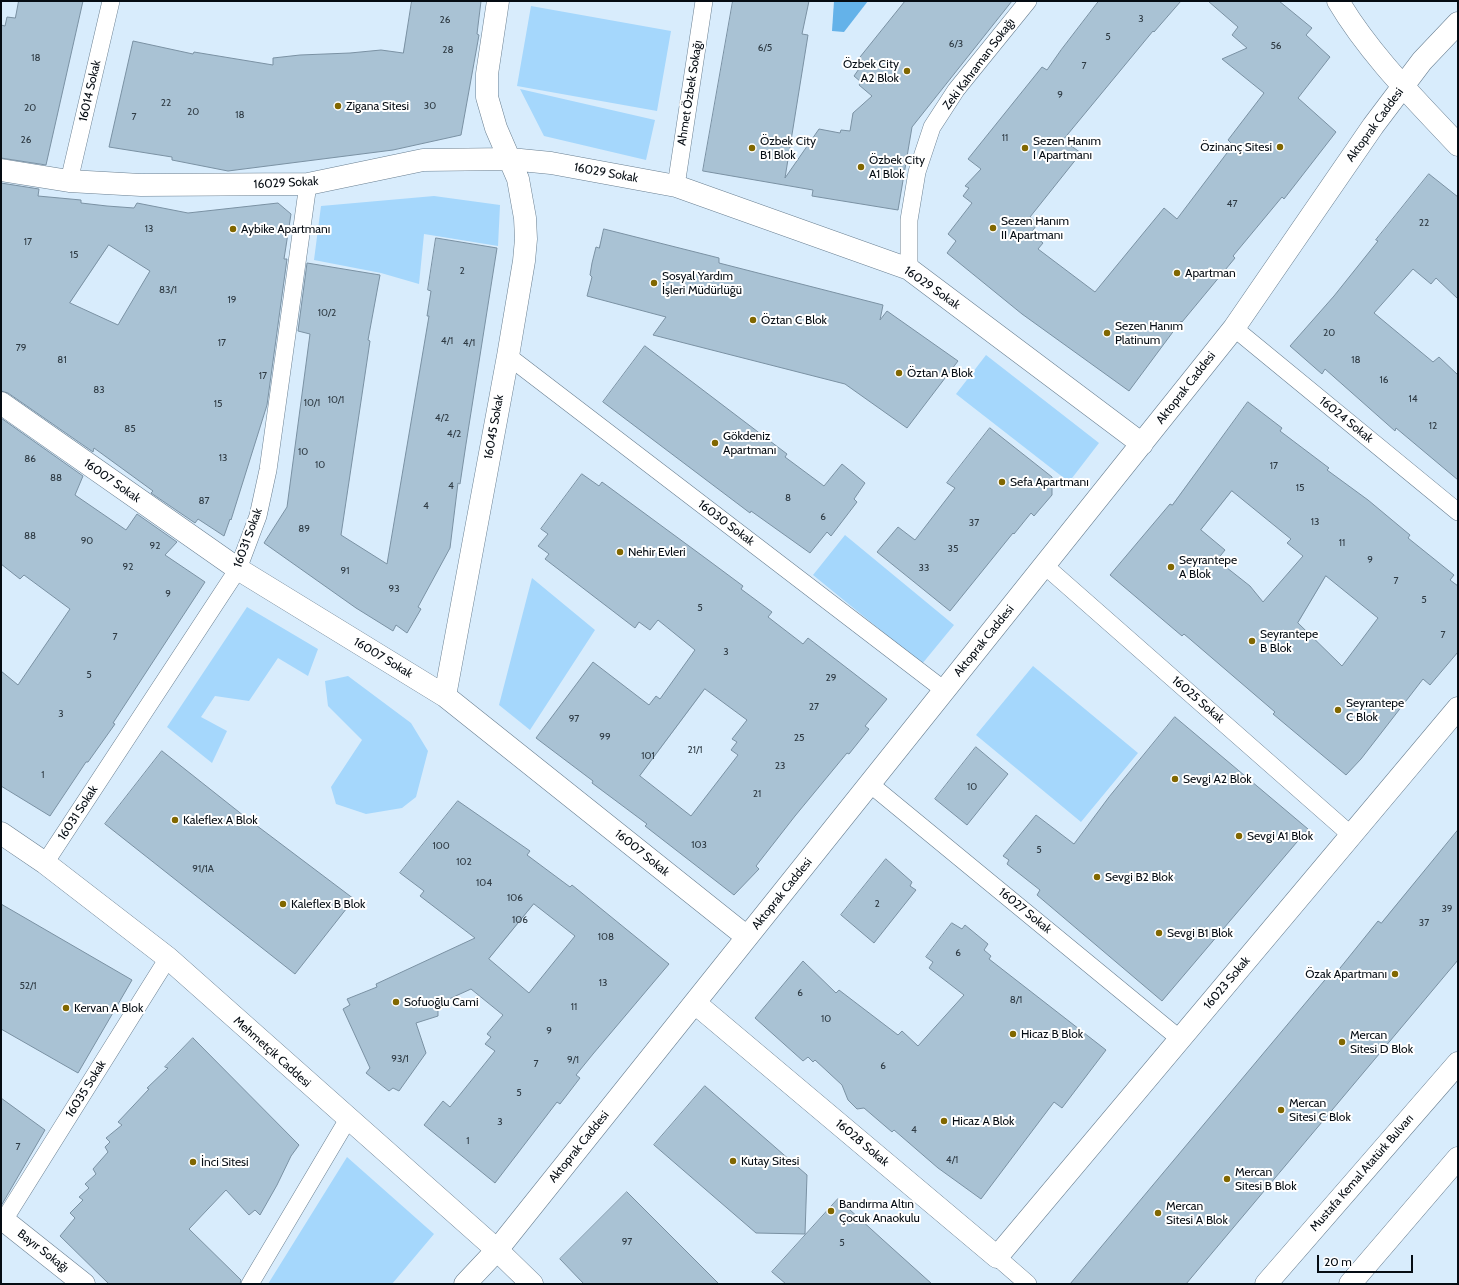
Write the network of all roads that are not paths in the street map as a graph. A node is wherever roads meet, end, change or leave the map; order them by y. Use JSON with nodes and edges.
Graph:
{"nodes":[{"id":1,"x":111,"y":1,"type":"edge"},
{"id":2,"x":498,"y":1,"type":"edge"},
{"id":3,"x":704,"y":1,"type":"edge"},
{"id":4,"x":1028,"y":1,"type":"edge"},
{"id":5,"x":1338,"y":1,"type":"edge"},
{"id":6,"x":1458,"y":23,"type":"edge"},
{"id":7,"x":1403,"y":86,"type":"junction"},
{"id":8,"x":1458,"y":145,"type":"edge"},
{"id":9,"x":510,"y":160,"type":"junction"},
{"id":10,"x":1,"y":170,"type":"edge"},
{"id":11,"x":69,"y":181,"type":"junction"},
{"id":12,"x":308,"y":184,"type":"junction"},
{"id":13,"x":676,"y":186,"type":"junction"},
{"id":14,"x":908,"y":269,"type":"junction"},
{"id":15,"x":1234,"y":328,"type":"junction"},
{"id":16,"x":508,"y":356,"type":"junction"},
{"id":17,"x":1,"y":403,"type":"edge"},
{"id":18,"x":1142,"y":444,"type":"junction"},
{"id":19,"x":1458,"y":512,"type":"edge"},
{"id":20,"x":1044,"y":566,"type":"junction"},
{"id":21,"x":238,"y":570,"type":"junction"},
{"id":22,"x":944,"y":690,"type":"junction"},
{"id":23,"x":445,"y":696,"type":"junction"},
{"id":24,"x":1458,"y":708,"type":"edge"},
{"id":25,"x":870,"y":784,"type":"junction"},
{"id":26,"x":1,"y":833,"type":"edge"},
{"id":27,"x":1351,"y":835,"type":"junction"},
{"id":28,"x":45,"y":863,"type":"junction"},
{"id":29,"x":747,"y":937,"type":"junction"},
{"id":30,"x":168,"y":958,"type":"junction"},
{"id":31,"x":695,"y":1003,"type":"junction"},
{"id":32,"x":1180,"y":1039,"type":"junction"},
{"id":33,"x":1458,"y":1063,"type":"edge"},
{"id":34,"x":348,"y":1119,"type":"junction"},
{"id":35,"x":1458,"y":1158,"type":"edge"},
{"id":36,"x":2,"y":1219,"type":"edge"},
{"id":37,"x":497,"y":1250,"type":"junction"},
{"id":38,"x":997,"y":1257,"type":"junction"},
{"id":39,"x":84,"y":1284,"type":"edge"},
{"id":40,"x":250,"y":1284,"type":"edge"},
{"id":41,"x":465,"y":1284,"type":"edge"},
{"id":42,"x":532,"y":1284,"type":"edge"},
{"id":43,"x":1028,"y":1284,"type":"edge"},
{"id":44,"x":1266,"y":1284,"type":"edge"},
{"id":45,"x":1350,"y":1284,"type":"edge"}],
"edges":[{"from":1,"to":11,"type":"lane","name":"16014 Sokak"},
{"from":2,"to":9,"type":"street","name":"16045 Sokak"},
{"from":3,"to":13,"type":"lane","name":"Ahmet Özbek Sokağı"},
{"from":4,"to":14,"type":"lane","name":"Zeki Kahraman Sokağı"},
{"from":5,"to":7,"type":"street"},
{"from":6,"to":7,"type":"street","name":"Aktoprak Caddesi"},
{"from":7,"to":8,"type":"street"},
{"from":7,"to":15,"type":"street","name":"Aktoprak Caddesi"},
{"from":9,"to":12,"type":"street","name":"16029 Sokak"},
{"from":9,"to":13,"type":"street","name":"16029 Sokak"},
{"from":9,"to":16,"type":"street","name":"16045 Sokak"},
{"from":10,"to":11,"type":"street","name":"16029 Sokak"},
{"from":11,"to":12,"type":"street","name":"16029 Sokak"},
{"from":12,"to":21,"type":"lane","name":"16031 Sokak"},
{"from":13,"to":14,"type":"street","name":"16029 Sokak"},
{"from":14,"to":18,"type":"street","name":"16029 Sokak"},
{"from":15,"to":18,"type":"street","name":"Aktoprak Caddesi"},
{"from":15,"to":19,"type":"lane","name":"16024 Sokak"},
{"from":16,"to":22,"type":"lane","name":"16030 Sokak"},
{"from":16,"to":23,"type":"street","name":"16045 Sokak"},
{"from":17,"to":21,"type":"street","name":"16007 Sokak"},
{"from":18,"to":20,"type":"street","name":"Aktoprak Caddesi"},
{"from":20,"to":22,"type":"street","name":"Aktoprak Caddesi"},
{"from":20,"to":27,"type":"lane","name":"16025 Sokak"},
{"from":21,"to":23,"type":"street","name":"16007 Sokak"},
{"from":21,"to":28,"type":"lane","name":"16031 Sokak"},
{"from":22,"to":25,"type":"street","name":"Aktoprak Caddesi"},
{"from":23,"to":29,"type":"street","name":"16007 Sokak"},
{"from":24,"to":27,"type":"street","name":"16023 Sokak"},
{"from":25,"to":29,"type":"street","name":"Aktoprak Caddesi"},
{"from":25,"to":32,"type":"lane","name":"16027 Sokak"},
{"from":26,"to":28,"type":"street","name":"Mehmetçik Caddesi"},
{"from":27,"to":32,"type":"street","name":"16023 Sokak"},
{"from":28,"to":30,"type":"street","name":"Mehmetçik Caddesi"},
{"from":29,"to":31,"type":"street","name":"Aktoprak Caddesi"},
{"from":30,"to":34,"type":"street","name":"Mehmetçik Caddesi"},
{"from":30,"to":36,"type":"lane","name":"16035 Sokak"},
{"from":31,"to":37,"type":"street","name":"Aktoprak Caddesi"},
{"from":31,"to":38,"type":"street","name":"16028 Sokak"},
{"from":32,"to":38,"type":"street","name":"16023 Sokak"},
{"from":33,"to":44,"type":"street","name":"Mustafa Kemal Atatürk Bulvarı"},
{"from":34,"to":37,"type":"street","name":"Mehmetçik Caddesi"},
{"from":34,"to":40,"type":"lane"},
{"from":35,"to":45,"type":"street"},
{"from":36,"to":39,"type":"street","name":"Bayır Sokağı"},
{"from":37,"to":41,"type":"street","name":"Aktoprak Caddesi"},
{"from":37,"to":42,"type":"street","name":"Mehmetçik Caddesi"},
{"from":38,"to":43,"type":"lane","name":"16028 Sokak"}]}
